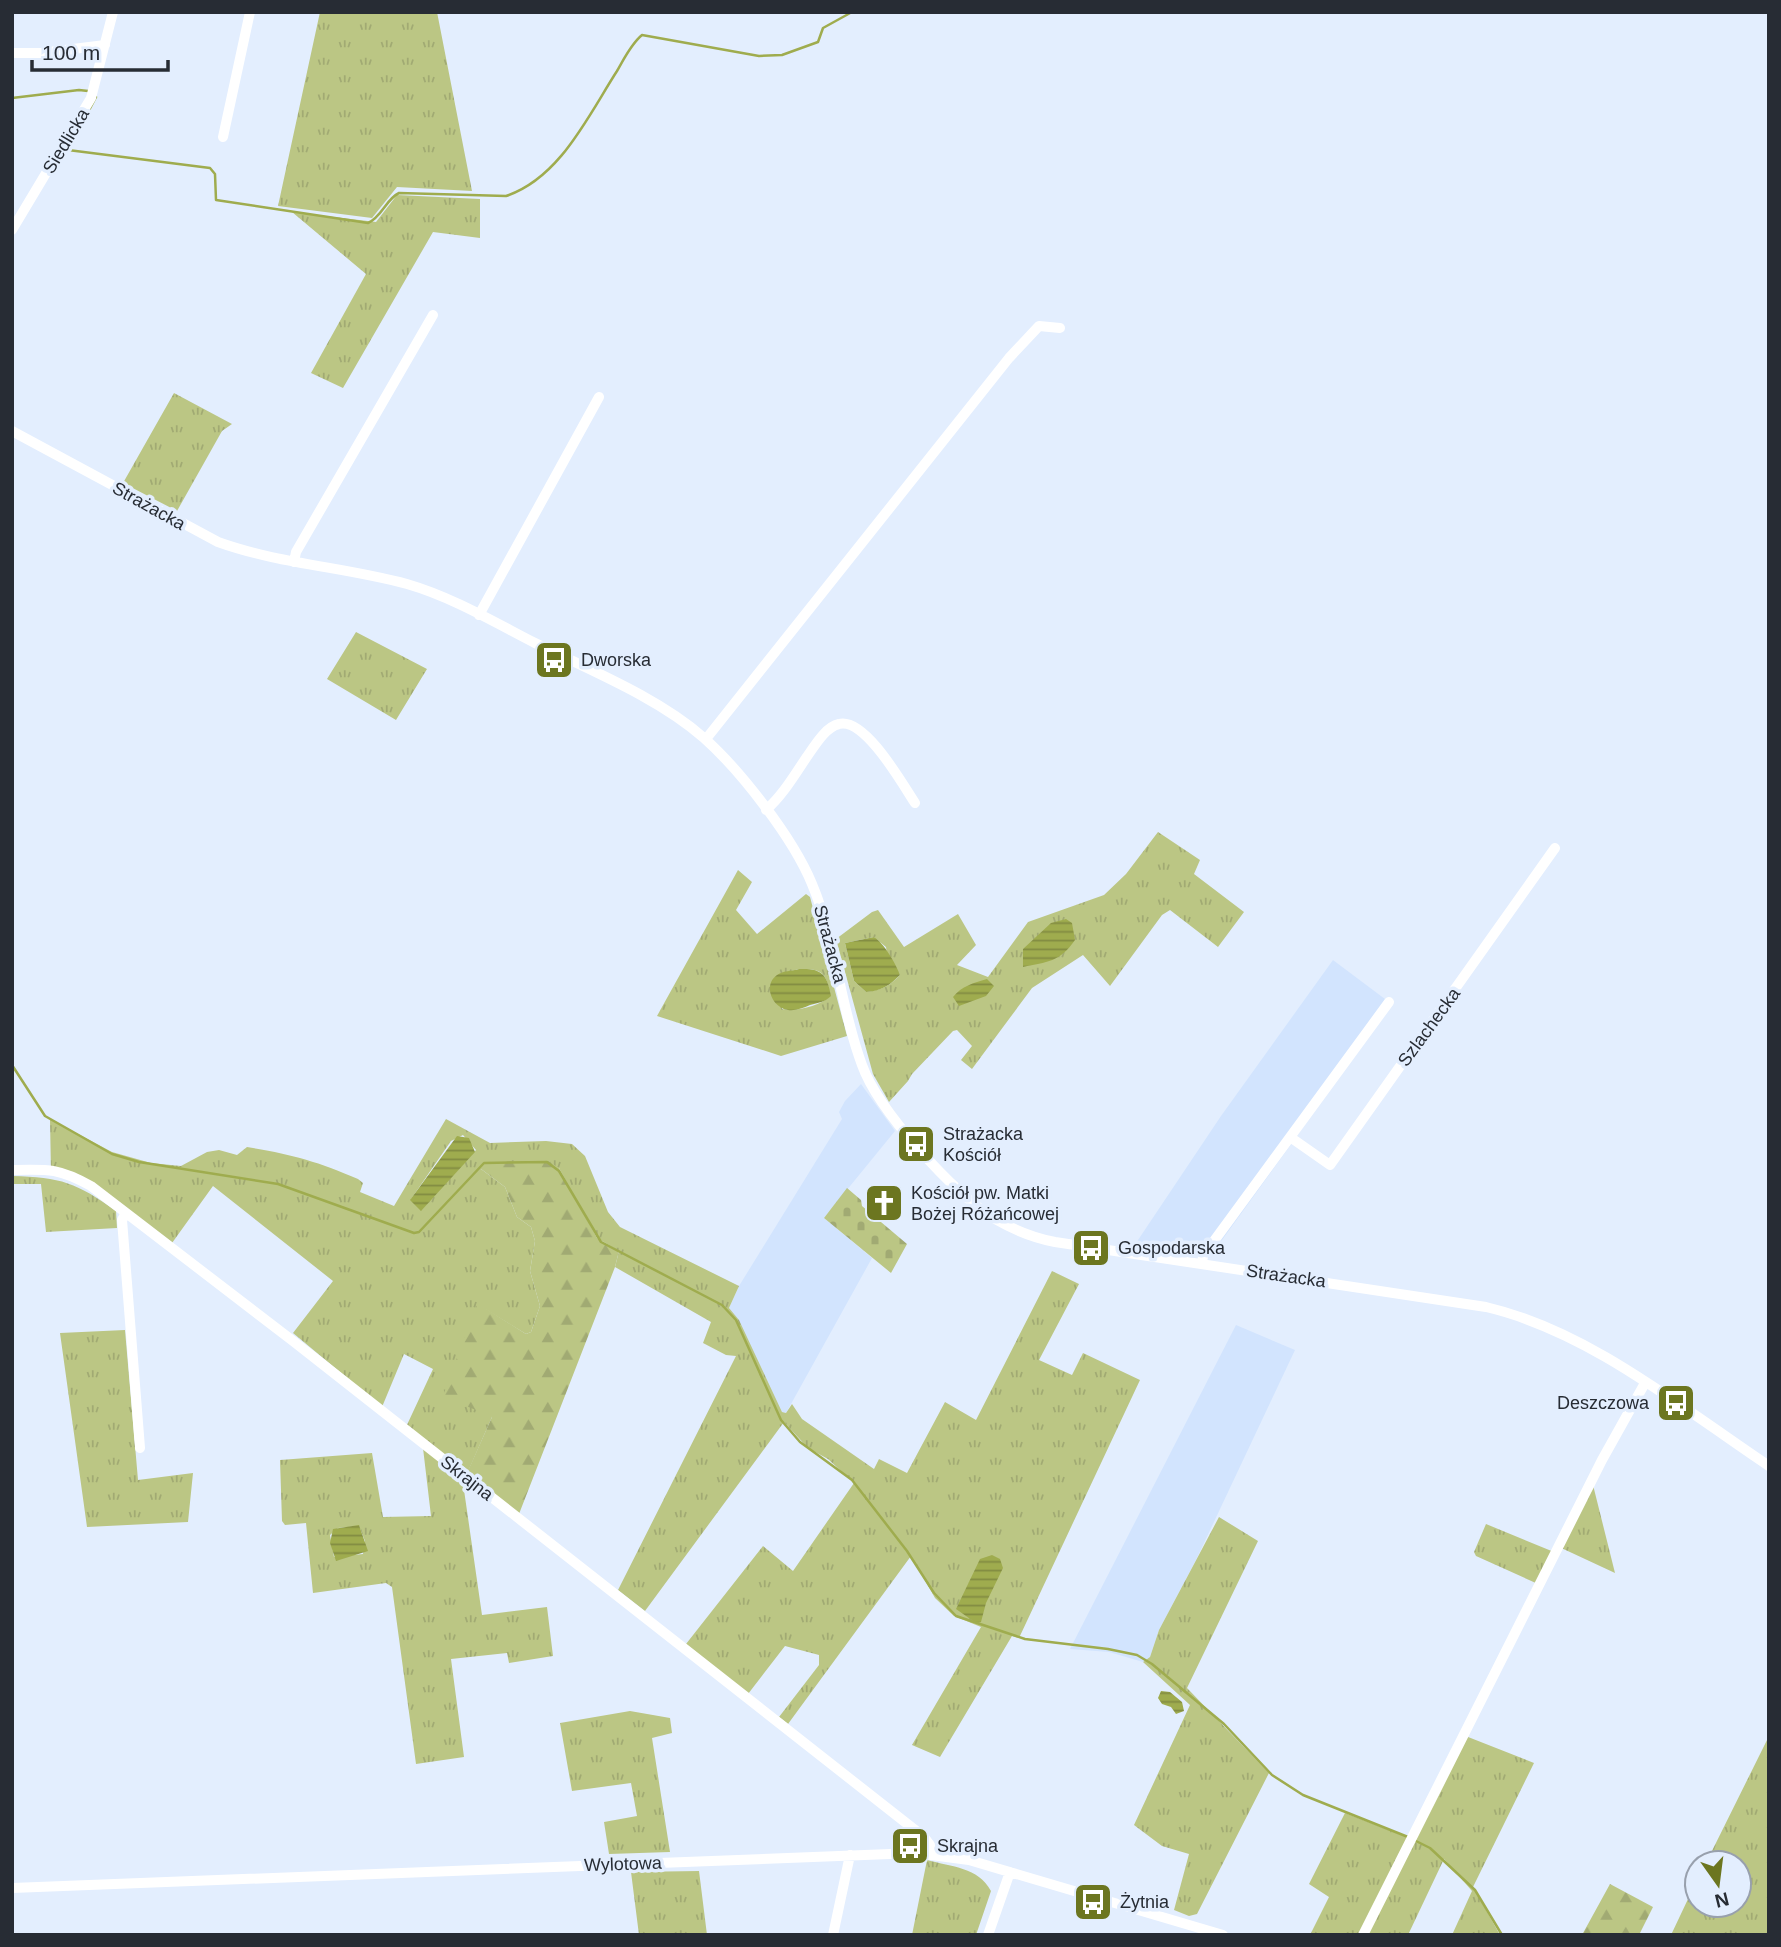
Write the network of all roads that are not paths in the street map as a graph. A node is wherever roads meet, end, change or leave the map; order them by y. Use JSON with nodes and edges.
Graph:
{"nodes":[{"id":1,"x":113,"y":12,"type":"edge"},
{"id":2,"x":250,"y":12,"type":"edge"},
{"id":3,"x":105,"y":46,"type":"junction"},
{"id":4,"x":12,"y":52,"type":"edge"},
{"id":5,"x":223,"y":136,"type":"dead end"},
{"id":6,"x":12,"y":230,"type":"edge"},
{"id":7,"x":433,"y":315,"type":"dead end"},
{"id":8,"x":1060,"y":328,"type":"dead end"},
{"id":9,"x":599,"y":397,"type":"dead end"},
{"id":10,"x":12,"y":431,"type":"edge"},
{"id":11,"x":293,"y":562,"type":"junction"},
{"id":12,"x":479,"y":615,"type":"junction"},
{"id":13,"x":706,"y":739,"type":"junction"},
{"id":14,"x":915,"y":803,"type":"dead end"},
{"id":15,"x":766,"y":810,"type":"junction"},
{"id":16,"x":1555,"y":848,"type":"dead end"},
{"id":17,"x":1389,"y":1002,"type":"dead end"},
{"id":18,"x":1290,"y":1137,"type":"junction"},
{"id":19,"x":12,"y":1170,"type":"edge"},
{"id":20,"x":126,"y":1213,"type":"junction"},
{"id":21,"x":1202,"y":1264,"type":"junction"},
{"id":22,"x":1645,"y":1382,"type":"junction"},
{"id":23,"x":140,"y":1448,"type":"dead end"},
{"id":24,"x":1769,"y":1466,"type":"edge"},
{"id":25,"x":930,"y":1853,"type":"junction"},
{"id":26,"x":850,"y":1855,"type":"junction"},
{"id":27,"x":1010,"y":1872,"type":"junction"},
{"id":28,"x":12,"y":1888,"type":"edge"},
{"id":29,"x":1186,"y":1930,"type":"edge"},
{"id":30,"x":833,"y":1935,"type":"edge"},
{"id":31,"x":988,"y":1935,"type":"edge"},
{"id":32,"x":1223,"y":1935,"type":"edge"},
{"id":33,"x":1363,"y":1935,"type":"edge"}],
"edges":[{"from":1,"to":3,"type":"street","name":"Siedlicka"},
{"from":2,"to":5,"type":"street"},
{"from":3,"to":4,"type":"street"},
{"from":3,"to":6,"type":"street","name":"Siedlicka"},
{"from":7,"to":11,"type":"street"},
{"from":8,"to":13,"type":"street"},
{"from":9,"to":12,"type":"street"},
{"from":10,"to":11,"type":"street","name":"Strażacka"},
{"from":11,"to":12,"type":"street","name":"Strażacka"},
{"from":12,"to":13,"type":"street","name":"Strażacka"},
{"from":13,"to":15,"type":"street","name":"Strażacka"},
{"from":14,"to":15,"type":"street"},
{"from":15,"to":21,"type":"street","name":"Strażacka"},
{"from":16,"to":18,"type":"street","name":"Szlachecka"},
{"from":17,"to":18,"type":"street"},
{"from":18,"to":21,"type":"street"},
{"from":19,"to":20,"type":"street","name":"Skrajna"},
{"from":20,"to":23,"type":"street"},
{"from":20,"to":25,"type":"street","name":"Skrajna"},
{"from":21,"to":22,"type":"street","name":"Strażacka"},
{"from":22,"to":24,"type":"street","name":"Strażacka"},
{"from":22,"to":33,"type":"street"},
{"from":25,"to":26,"type":"street","name":"Wylotowa"},
{"from":25,"to":27,"type":"street","name":"Wylotowa"},
{"from":26,"to":28,"type":"street","name":"Wylotowa"},
{"from":26,"to":30,"type":"street"},
{"from":27,"to":29,"type":"street","name":"Wylotowa"},
{"from":27,"to":31,"type":"street"},
{"from":29,"to":32,"type":"street","name":"Wylotowa"}]}
